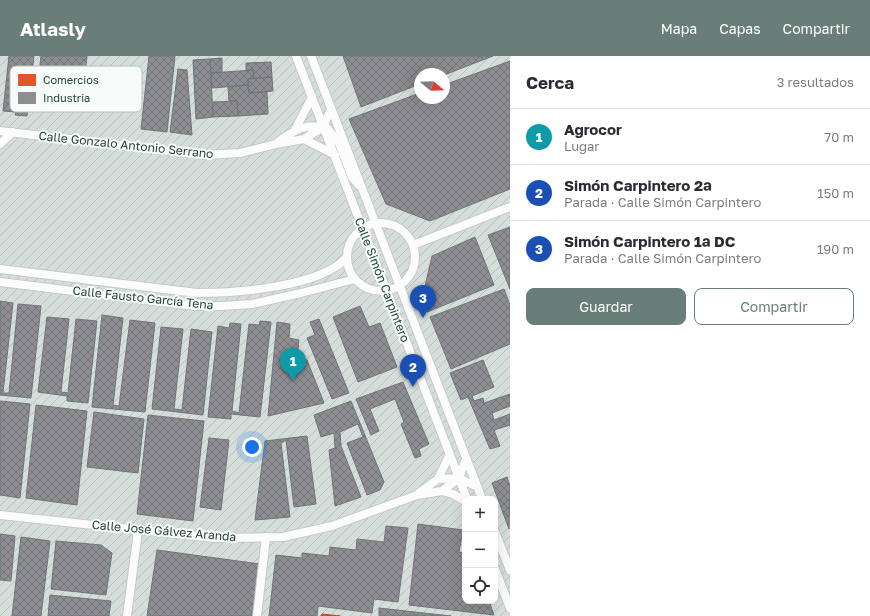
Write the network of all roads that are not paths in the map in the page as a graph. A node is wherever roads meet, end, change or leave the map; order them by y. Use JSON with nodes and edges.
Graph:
{"nodes":[{"id":1,"x":296,"y":56,"type":"edge"},
{"id":2,"x":311,"y":56,"type":"edge"},
{"id":3,"x":312,"y":97,"type":"junction"},
{"id":4,"x":332,"y":109,"type":"junction"},
{"id":5,"x":323,"y":127,"type":"junction"},
{"id":6,"x":295,"y":130,"type":"junction"},
{"id":7,"x":0,"y":131,"type":"edge"},
{"id":8,"x":13,"y":132,"type":"junction"},
{"id":9,"x":304,"y":139,"type":"junction"},
{"id":10,"x":0,"y":144,"type":"edge"},
{"id":11,"x":276,"y":144,"type":"junction"},
{"id":12,"x":335,"y":155,"type":"junction"},
{"id":13,"x":364,"y":191,"type":"junction"},
{"id":14,"x":510,"y":207,"type":"edge"},
{"id":15,"x":376,"y":222,"type":"junction"},
{"id":16,"x":362,"y":228,"type":"junction"},
{"id":17,"x":413,"y":245,"type":"junction"},
{"id":18,"x":346,"y":258,"type":"junction"},
{"id":19,"x":0,"y":262,"type":"edge"},
{"id":20,"x":3,"y":269,"type":"edge"},
{"id":21,"x":355,"y":279,"type":"junction"},
{"id":22,"x":0,"y":282,"type":"edge"},
{"id":23,"x":399,"y":286,"type":"junction"},
{"id":24,"x":386,"y":291,"type":"junction"},
{"id":25,"x":450,"y":454,"type":"junction"},
{"id":26,"x":466,"y":459,"type":"junction"},
{"id":27,"x":459,"y":478,"type":"junction"},
{"id":28,"x":438,"y":479,"type":"junction"},
{"id":29,"x":477,"y":488,"type":"junction"},
{"id":30,"x":442,"y":491,"type":"junction"},
{"id":31,"x":417,"y":495,"type":"junction"},
{"id":32,"x":466,"y":496,"type":"edge"},
{"id":33,"x":481,"y":496,"type":"edge"},
{"id":34,"x":462,"y":499,"type":"edge"},
{"id":35,"x":0,"y":515,"type":"edge"},
{"id":36,"x":138,"y":530,"type":"junction"},
{"id":37,"x":266,"y":537,"type":"junction"},
{"id":38,"x":498,"y":540,"type":"edge"},
{"id":39,"x":510,"y":570,"type":"edge"},
{"id":40,"x":498,"y":577,"type":"edge"},
{"id":41,"x":510,"y":608,"type":"edge"},
{"id":42,"x":127,"y":616,"type":"edge"},
{"id":43,"x":257,"y":616,"type":"edge"}],
"edges":[{"from":1,"to":3,"type":"street","name":"Calle Simón Carpintero"},
{"from":2,"to":4,"type":"street","name":"Calle Simón Carpintero"},
{"from":3,"to":5,"type":"street","name":"Calle Simón Carpintero"},
{"from":3,"to":6,"type":"street","name":"Calle Gonzalo Antonio Serrano"},
{"from":4,"to":5,"type":"street"},
{"from":4,"to":13,"type":"street","name":"Calle Simón Carpintero"},
{"from":5,"to":6,"type":"street","name":"Calle Gonzalo Antonio Serrano"},
{"from":5,"to":9,"type":"street","name":"Calle Gonzalo Antonio Serrano"},
{"from":5,"to":12,"type":"street","name":"Calle Simón Carpintero"},
{"from":5,"to":13,"type":"street","name":"Calle Simón Carpintero"},
{"from":6,"to":11,"type":"street","name":"Calle Gonzalo Antonio Serrano"},
{"from":7,"to":8,"type":"street","name":"Calle Gonzalo Antonio Serrano"},
{"from":8,"to":10,"type":"street"},
{"from":8,"to":11,"type":"street","name":"Calle Gonzalo Antonio Serrano"},
{"from":9,"to":11,"type":"street","name":"Calle Gonzalo Antonio Serrano"},
{"from":9,"to":12,"type":"street"},
{"from":12,"to":16,"type":"street","name":"Calle Simón Carpintero"},
{"from":13,"to":15,"type":"street","name":"Calle Simón Carpintero"},
{"from":14,"to":17,"type":"street"},
{"from":15,"to":16,"type":"street"},
{"from":15,"to":17,"type":"street"},
{"from":15,"to":23,"type":"street","name":"Calle Simón Carpintero"},
{"from":16,"to":18,"type":"street"},
{"from":16,"to":24,"type":"street","name":"Calle Simón Carpintero"},
{"from":17,"to":23,"type":"street"},
{"from":18,"to":20,"type":"street","name":"Calle Fausto García Tena"},
{"from":18,"to":21,"type":"street"},
{"from":19,"to":20,"type":"street"},
{"from":21,"to":22,"type":"street","name":"Calle Fausto García Tena"},
{"from":21,"to":24,"type":"street"},
{"from":23,"to":24,"type":"street"},
{"from":23,"to":26,"type":"street","name":"Calle Simón Carpintero"},
{"from":24,"to":25,"type":"street","name":"Calle Simón Carpintero"},
{"from":25,"to":27,"type":"street","name":"Calle Simón Carpintero"},
{"from":25,"to":28,"type":"street","name":"Calle José Gálvez Aranda"},
{"from":26,"to":27,"type":"street"},
{"from":26,"to":29,"type":"street","name":"Calle Simón Carpintero"},
{"from":27,"to":28,"type":"street"},
{"from":27,"to":29,"type":"street"},
{"from":27,"to":30,"type":"street"},
{"from":27,"to":32,"type":"street","name":"Calle Simón Carpintero"},
{"from":28,"to":31,"type":"street","name":"Calle José Gálvez Aranda"},
{"from":29,"to":33,"type":"street","name":"Calle Simón Carpintero"},
{"from":30,"to":31,"type":"street","name":"Calle José Gálvez Aranda"},
{"from":30,"to":34,"type":"street"},
{"from":31,"to":37,"type":"street","name":"Calle José Gálvez Aranda"},
{"from":35,"to":36,"type":"street","name":"Calle José Gálvez Aranda"},
{"from":36,"to":37,"type":"street","name":"Calle José Gálvez Aranda"},
{"from":36,"to":42,"type":"street"},
{"from":37,"to":43,"type":"street"},
{"from":38,"to":39,"type":"street"},
{"from":40,"to":41,"type":"street"}]}
